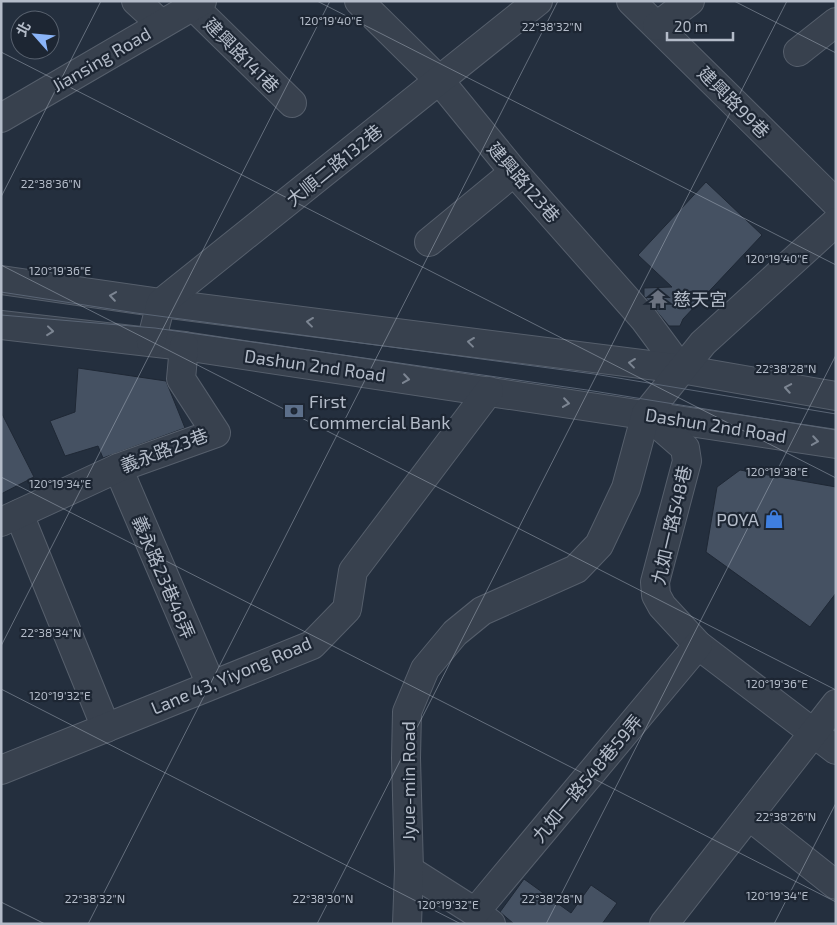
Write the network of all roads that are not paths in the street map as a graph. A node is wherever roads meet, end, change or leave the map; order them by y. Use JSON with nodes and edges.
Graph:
{"nodes":[{"id":1,"x":136,"y":1,"type":"edge"},
{"id":2,"x":359,"y":1,"type":"edge"},
{"id":3,"x":538,"y":1,"type":"edge"},
{"id":4,"x":631,"y":1,"type":"edge"},
{"id":5,"x":690,"y":1,"type":"edge"},
{"id":6,"x":197,"y":4,"type":"edge"},
{"id":7,"x":836,"y":22,"type":"edge"},
{"id":8,"x":161,"y":24,"type":"junction"},
{"id":9,"x":657,"y":26,"type":"junction"},
{"id":10,"x":798,"y":52,"type":"dead end"},
{"id":11,"x":439,"y":80,"type":"junction"},
{"id":12,"x":292,"y":103,"type":"dead end"},
{"id":13,"x":1,"y":118,"type":"edge"},
{"id":14,"x":514,"y":172,"type":"junction"},
{"id":15,"x":836,"y":202,"type":"edge"},
{"id":16,"x":836,"y":222,"type":"edge"},
{"id":17,"x":429,"y":242,"type":"dead end"},
{"id":18,"x":1,"y":280,"type":"edge"},
{"id":19,"x":161,"y":303,"type":"junction"},
{"id":20,"x":1,"y":325,"type":"edge"},
{"id":21,"x":151,"y":342,"type":"junction"},
{"id":22,"x":184,"y":346,"type":"junction"},
{"id":23,"x":681,"y":369,"type":"junction"},
{"id":24,"x":489,"y":391,"type":"junction"},
{"id":25,"x":836,"y":396,"type":"edge"},
{"id":26,"x":646,"y":414,"type":"junction"},
{"id":27,"x":836,"y":444,"type":"edge"},
{"id":28,"x":118,"y":468,"type":"junction"},
{"id":29,"x":10,"y":518,"type":"edge"},
{"id":30,"x":698,"y":645,"type":"junction"},
{"id":31,"x":211,"y":685,"type":"junction"},
{"id":32,"x":836,"y":704,"type":"edge"},
{"id":33,"x":106,"y":728,"type":"junction"},
{"id":34,"x":814,"y":732,"type":"junction"},
{"id":35,"x":836,"y":750,"type":"edge"},
{"id":36,"x":2,"y":767,"type":"edge"},
{"id":37,"x":749,"y":816,"type":"junction"},
{"id":38,"x":408,"y":870,"type":"junction"},
{"id":39,"x":836,"y":884,"type":"edge"},
{"id":40,"x":483,"y":918,"type":"edge"},
{"id":41,"x":407,"y":924,"type":"edge"},
{"id":42,"x":664,"y":924,"type":"edge"}],
"edges":[{"from":1,"to":8,"type":"street"},
{"from":2,"to":11,"type":"street","name":"建興路123巷"},
{"from":3,"to":11,"type":"street","name":"大順二路132巷"},
{"from":4,"to":9,"type":"street","name":"建興路99巷"},
{"from":5,"to":9,"type":"street"},
{"from":6,"to":8,"type":"street","name":"Jiansing Road"},
{"from":6,"to":12,"type":"street","name":"建興路141巷"},
{"from":7,"to":10,"type":"street"},
{"from":8,"to":13,"type":"street","name":"Jiansing Road"},
{"from":9,"to":15,"type":"street","name":"建興路99巷"},
{"from":11,"to":14,"type":"street","name":"建興路123巷"},
{"from":11,"to":19,"type":"street","name":"大順二路132巷"},
{"from":14,"to":17,"type":"street"},
{"from":14,"to":23,"type":"street","name":"建興路123巷"},
{"from":16,"to":23,"type":"street","name":"Jyue-min Road"},
{"from":19,"to":18,"type":"street","one_way":true},
{"from":19,"to":21,"type":"street"},
{"from":23,"to":19,"type":"street","one_way":true},
{"from":20,"to":21,"type":"street","name":"Dashun 2nd Road","one_way":true},
{"from":21,"to":22,"type":"street","name":"Dashun 2nd Road"},
{"from":22,"to":24,"type":"street","name":"Dashun 2nd Road","one_way":true},
{"from":22,"to":28,"type":"street","name":"義永路23巷"},
{"from":25,"to":23,"type":"street","one_way":true},
{"from":23,"to":26,"type":"street","name":"Jyue-min Road"},
{"from":24,"to":26,"type":"street","name":"Dashun 2nd Road","one_way":true},
{"from":24,"to":31,"type":"street","name":"Lane 43, Yiyong Road"},
{"from":26,"to":27,"type":"street","name":"Dashun 2nd Road","one_way":true},
{"from":26,"to":30,"type":"street","name":"九如一路548巷"},
{"from":26,"to":38,"type":"street","name":"Jyue-min Road"},
{"from":28,"to":29,"type":"street","name":"義永路23巷"},
{"from":28,"to":31,"type":"street","name":"義永路23巷48弄"},
{"from":29,"to":33,"type":"street"},
{"from":30,"to":34,"type":"street","name":"九如一路548巷"},
{"from":30,"to":40,"type":"street","name":"九如一路548巷59弄"},
{"from":31,"to":33,"type":"street","name":"Lane 43, Yiyong Road"},
{"from":32,"to":34,"type":"street"},
{"from":33,"to":36,"type":"street","name":"Lane 43, Yiyong Road"},
{"from":34,"to":35,"type":"street","name":"九如一路548巷"},
{"from":34,"to":37,"type":"street"},
{"from":37,"to":39,"type":"street"},
{"from":37,"to":42,"type":"street"},
{"from":38,"to":40,"type":"street"},
{"from":38,"to":41,"type":"street","name":"Jyue-min Road"}]}
